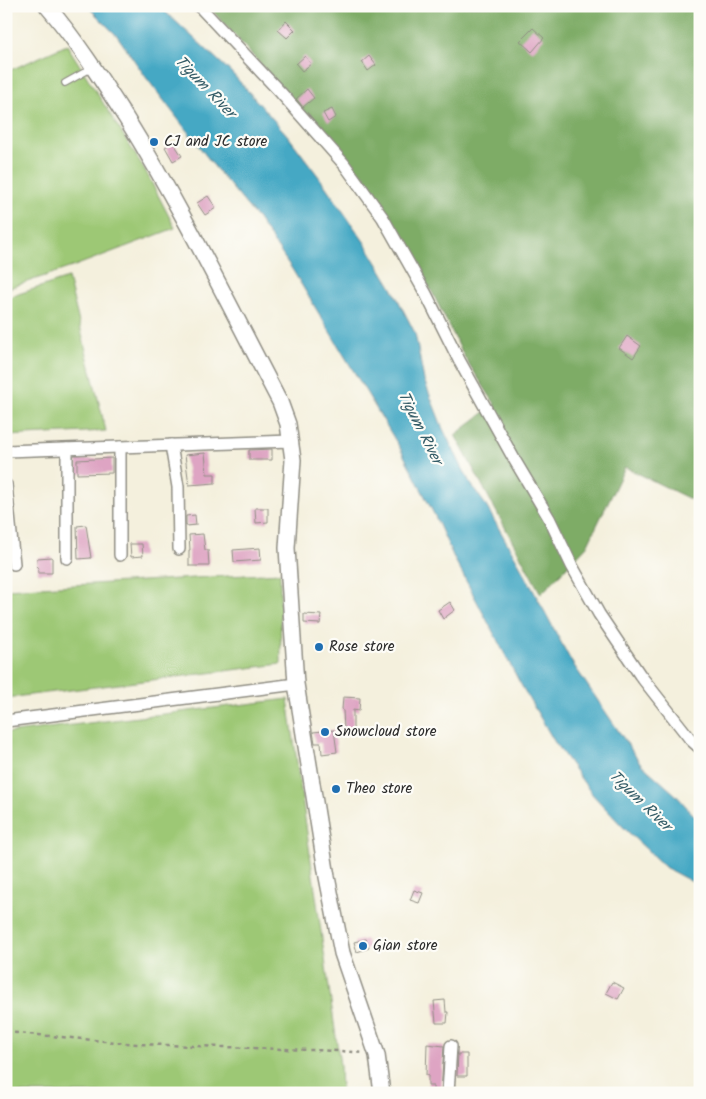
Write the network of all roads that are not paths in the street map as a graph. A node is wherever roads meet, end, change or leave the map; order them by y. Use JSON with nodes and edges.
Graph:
{"nodes":[{"id":1,"x":47,"y":6,"type":"edge"},
{"id":2,"x":199,"y":6,"type":"edge"},
{"id":3,"x":94,"y":67,"type":"junction"},
{"id":4,"x":65,"y":83,"type":"dead end"},
{"id":5,"x":291,"y":441,"type":"junction"},
{"id":6,"x":171,"y":445,"type":"junction"},
{"id":7,"x":120,"y":447,"type":"junction"},
{"id":8,"x":67,"y":449,"type":"junction"},
{"id":9,"x":6,"y":451,"type":"edge"},
{"id":10,"x":6,"y":485,"type":"edge"},
{"id":11,"x":178,"y":548,"type":"dead end"},
{"id":12,"x":120,"y":555,"type":"dead end"},
{"id":13,"x":67,"y":558,"type":"dead end"},
{"id":14,"x":14,"y":564,"type":"dead end"},
{"id":15,"x":296,"y":684,"type":"junction"},
{"id":16,"x":6,"y":721,"type":"edge"},
{"id":17,"x":700,"y":748,"type":"edge"},
{"id":18,"x":451,"y":1046,"type":"dead end"},
{"id":19,"x":382,"y":1093,"type":"edge"},
{"id":20,"x":448,"y":1093,"type":"edge"}],
"edges":[{"from":1,"to":3,"type":"street"},
{"from":2,"to":17,"type":"street"},
{"from":3,"to":4,"type":"lane"},
{"from":3,"to":5,"type":"street"},
{"from":5,"to":6,"type":"street"},
{"from":5,"to":15,"type":"street"},
{"from":6,"to":7,"type":"street"},
{"from":6,"to":11,"type":"street"},
{"from":7,"to":8,"type":"street"},
{"from":7,"to":12,"type":"street"},
{"from":8,"to":9,"type":"street"},
{"from":8,"to":13,"type":"street"},
{"from":10,"to":14,"type":"street"},
{"from":15,"to":16,"type":"street"},
{"from":15,"to":19,"type":"street"},
{"from":18,"to":20,"type":"street"}]}
